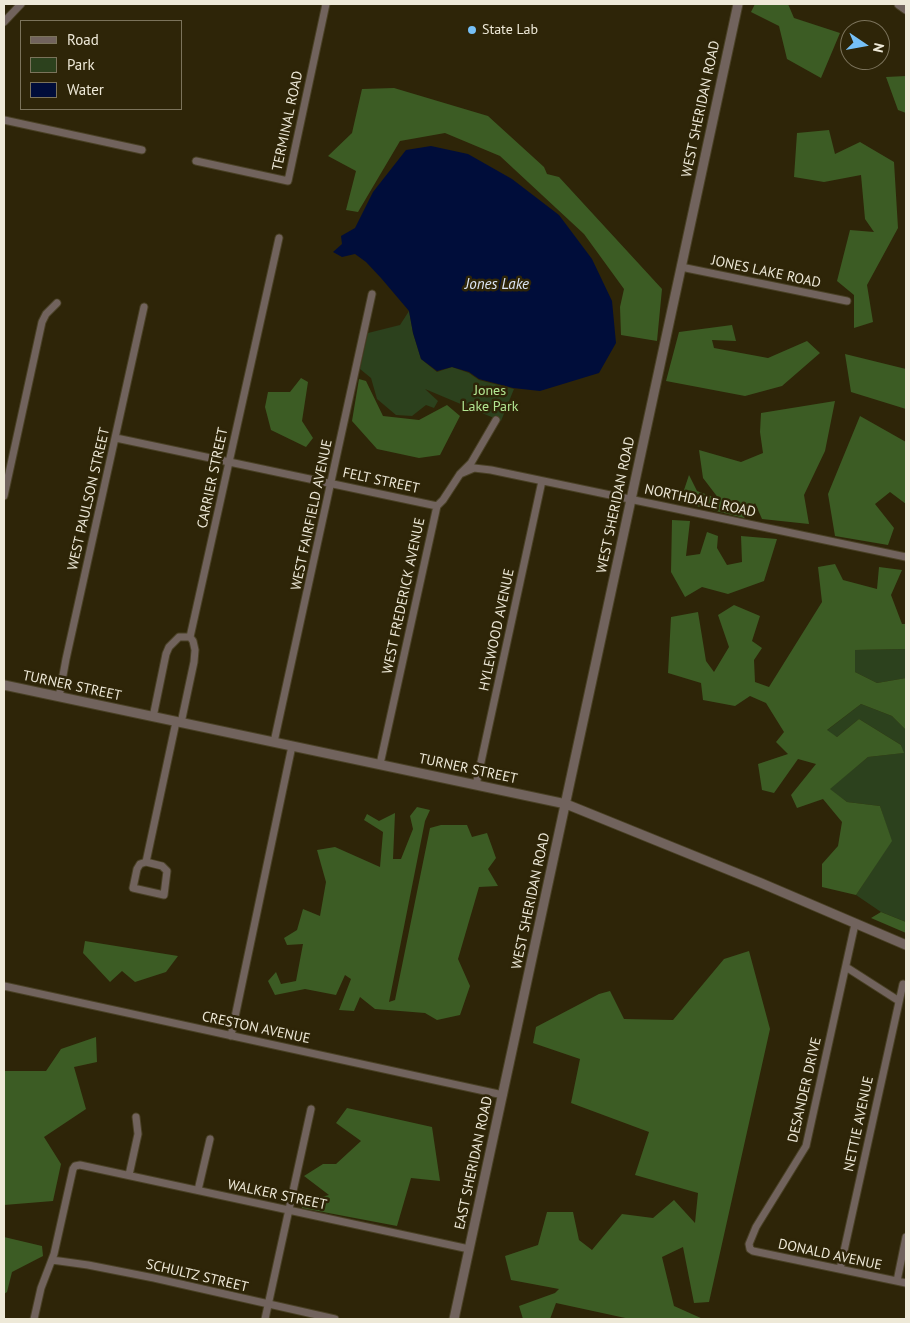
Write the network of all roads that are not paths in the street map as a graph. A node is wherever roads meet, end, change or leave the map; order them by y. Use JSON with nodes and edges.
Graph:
{"nodes":[{"id":1,"x":21,"y":4,"type":"edge"},
{"id":2,"x":326,"y":4,"type":"edge"},
{"id":3,"x":738,"y":4,"type":"edge"},
{"id":4,"x":899,"y":4,"type":"edge"},
{"id":5,"x":906,"y":9,"type":"edge"},
{"id":6,"x":4,"y":22,"type":"edge"},
{"id":7,"x":4,"y":120,"type":"edge"},
{"id":8,"x":142,"y":150,"type":"dead end"},
{"id":9,"x":196,"y":161,"type":"dead end"},
{"id":10,"x":279,"y":238,"type":"dead end"},
{"id":11,"x":681,"y":267,"type":"junction"},
{"id":12,"x":372,"y":294,"type":"dead end"},
{"id":13,"x":847,"y":302,"type":"dead end"},
{"id":14,"x":57,"y":304,"type":"dead end"},
{"id":15,"x":144,"y":308,"type":"dead end"},
{"id":16,"x":496,"y":420,"type":"dead end"},
{"id":17,"x":116,"y":438,"type":"junction"},
{"id":18,"x":229,"y":462,"type":"junction"},
{"id":19,"x":460,"y":474,"type":"junction"},
{"id":20,"x":542,"y":481,"type":"junction"},
{"id":21,"x":332,"y":484,"type":"junction"},
{"id":22,"x":4,"y":496,"type":"edge"},
{"id":23,"x":631,"y":499,"type":"junction"},
{"id":24,"x":436,"y":506,"type":"junction"},
{"id":25,"x":906,"y":557,"type":"edge"},
{"id":26,"x":190,"y":637,"type":"junction"},
{"id":27,"x":4,"y":686,"type":"edge"},
{"id":28,"x":59,"y":697,"type":"junction"},
{"id":29,"x":153,"y":717,"type":"junction"},
{"id":30,"x":178,"y":722,"type":"junction"},
{"id":31,"x":274,"y":742,"type":"junction"},
{"id":32,"x":292,"y":746,"type":"junction"},
{"id":33,"x":380,"y":764,"type":"junction"},
{"id":34,"x":476,"y":785,"type":"junction"},
{"id":35,"x":566,"y":804,"type":"junction"},
{"id":36,"x":146,"y":862,"type":"junction"},
{"id":37,"x":855,"y":924,"type":"junction"},
{"id":38,"x":906,"y":945,"type":"edge"},
{"id":39,"x":846,"y":967,"type":"junction"},
{"id":40,"x":903,"y":984,"type":"dead end"},
{"id":41,"x":4,"y":986,"type":"edge"},
{"id":42,"x":899,"y":1001,"type":"junction"},
{"id":43,"x":521,"y":1012,"type":"joint"},
{"id":44,"x":231,"y":1036,"type":"junction"},
{"id":45,"x":503,"y":1095,"type":"junction"},
{"id":46,"x":311,"y":1109,"type":"dead end"},
{"id":47,"x":136,"y":1117,"type":"dead end"},
{"id":48,"x":210,"y":1139,"type":"dead end"},
{"id":49,"x":129,"y":1175,"type":"junction"},
{"id":50,"x":198,"y":1190,"type":"junction"},
{"id":51,"x":288,"y":1210,"type":"junction"},
{"id":52,"x":906,"y":1237,"type":"edge"},
{"id":53,"x":469,"y":1249,"type":"junction"},
{"id":54,"x":750,"y":1249,"type":"joint"},
{"id":55,"x":52,"y":1260,"type":"junction"},
{"id":56,"x":840,"y":1269,"type":"junction"},
{"id":57,"x":897,"y":1281,"type":"junction"},
{"id":58,"x":906,"y":1283,"type":"edge"},
{"id":59,"x":268,"y":1304,"type":"junction"},
{"id":60,"x":34,"y":1319,"type":"edge"},
{"id":61,"x":265,"y":1319,"type":"edge"},
{"id":62,"x":335,"y":1319,"type":"edge"},
{"id":63,"x":454,"y":1319,"type":"edge"}],
"edges":[{"from":1,"to":6,"type":"street"},
{"from":2,"to":9,"type":"street","name":"TERMINAL ROAD"},
{"from":3,"to":11,"type":"street","name":"WEST SHERIDAN ROAD"},
{"from":4,"to":5,"type":"street"},
{"from":7,"to":8,"type":"street"},
{"from":10,"to":18,"type":"street","name":"CARRIER STREET"},
{"from":11,"to":13,"type":"street","name":"JONES LAKE ROAD"},
{"from":11,"to":23,"type":"street","name":"WEST SHERIDAN ROAD"},
{"from":12,"to":21,"type":"street","name":"WEST FAIRFIELD AVENUE"},
{"from":14,"to":22,"type":"street"},
{"from":15,"to":17,"type":"street","name":"WEST PAULSON STREET"},
{"from":16,"to":19,"type":"street","name":"WEST FREDERICK AVENUE"},
{"from":17,"to":18,"type":"street","name":"FELT STREET"},
{"from":17,"to":28,"type":"street","name":"WEST PAULSON STREET"},
{"from":18,"to":21,"type":"street","name":"FELT STREET"},
{"from":18,"to":26,"type":"street","name":"CARRIER STREET"},
{"from":19,"to":20,"type":"street","name":"NORTHDALE ROAD"},
{"from":19,"to":24,"type":"street","name":"WEST FREDERICK AVENUE"},
{"from":20,"to":23,"type":"street","name":"NORTHDALE ROAD"},
{"from":20,"to":34,"type":"street","name":"HYLEWOOD AVENUE"},
{"from":21,"to":24,"type":"street","name":"FELT STREET"},
{"from":21,"to":31,"type":"street","name":"WEST FAIRFIELD AVENUE"},
{"from":23,"to":25,"type":"street","name":"NORTHDALE ROAD"},
{"from":23,"to":35,"type":"street","name":"WEST SHERIDAN ROAD"},
{"from":24,"to":33,"type":"street","name":"WEST FREDERICK AVENUE"},
{"from":26,"to":29,"type":"street"},
{"from":26,"to":30,"type":"street","name":"CARRIER STREET"},
{"from":27,"to":28,"type":"street","name":"TURNER STREET"},
{"from":28,"to":29,"type":"street","name":"TURNER STREET"},
{"from":29,"to":30,"type":"street","name":"TURNER STREET"},
{"from":30,"to":31,"type":"street","name":"TURNER STREET"},
{"from":30,"to":36,"type":"street","name":"CARRIER STREET"},
{"from":31,"to":32,"type":"street","name":"TURNER STREET"},
{"from":32,"to":33,"type":"street","name":"TURNER STREET"},
{"from":32,"to":44,"type":"street"},
{"from":33,"to":34,"type":"street","name":"TURNER STREET"},
{"from":34,"to":35,"type":"street","name":"TURNER STREET"},
{"from":35,"to":37,"type":"street","name":"TURNER STREET"},
{"from":35,"to":43,"type":"street","name":"WEST SHERIDAN ROAD"},
{"from":36,"to":36,"type":"street","name":"CARRIER STREET"},
{"from":37,"to":38,"type":"street","name":"TURNER STREET"},
{"from":37,"to":39,"type":"street","name":"DESANDER DRIVE"},
{"from":39,"to":42,"type":"street"},
{"from":39,"to":54,"type":"street","name":"DESANDER DRIVE"},
{"from":40,"to":42,"type":"street","name":"NETTIE AVENUE"},
{"from":41,"to":44,"type":"street","name":"CRESTON AVENUE"},
{"from":42,"to":56,"type":"street","name":"NETTIE AVENUE"},
{"from":43,"to":45,"type":"street","name":"EAST SHERIDAN ROAD"},
{"from":44,"to":45,"type":"street","name":"CRESTON AVENUE"},
{"from":45,"to":53,"type":"street","name":"EAST SHERIDAN ROAD"},
{"from":46,"to":51,"type":"street"},
{"from":47,"to":49,"type":"street"},
{"from":48,"to":50,"type":"street"},
{"from":49,"to":50,"type":"street","name":"WALKER STREET"},
{"from":49,"to":55,"type":"street","name":"WALKER STREET"},
{"from":50,"to":51,"type":"street","name":"WALKER STREET"},
{"from":51,"to":53,"type":"street","name":"WALKER STREET"},
{"from":51,"to":59,"type":"street"},
{"from":52,"to":57,"type":"street"},
{"from":53,"to":63,"type":"street","name":"EAST SHERIDAN ROAD"},
{"from":54,"to":56,"type":"street","name":"DONALD AVENUE"},
{"from":55,"to":59,"type":"street","name":"SCHULTZ STREET"},
{"from":55,"to":60,"type":"street"},
{"from":56,"to":57,"type":"street","name":"DONALD AVENUE"},
{"from":57,"to":58,"type":"street","name":"DONALD AVENUE"},
{"from":59,"to":61,"type":"street"},
{"from":59,"to":62,"type":"street","name":"SCHULTZ STREET"}]}
